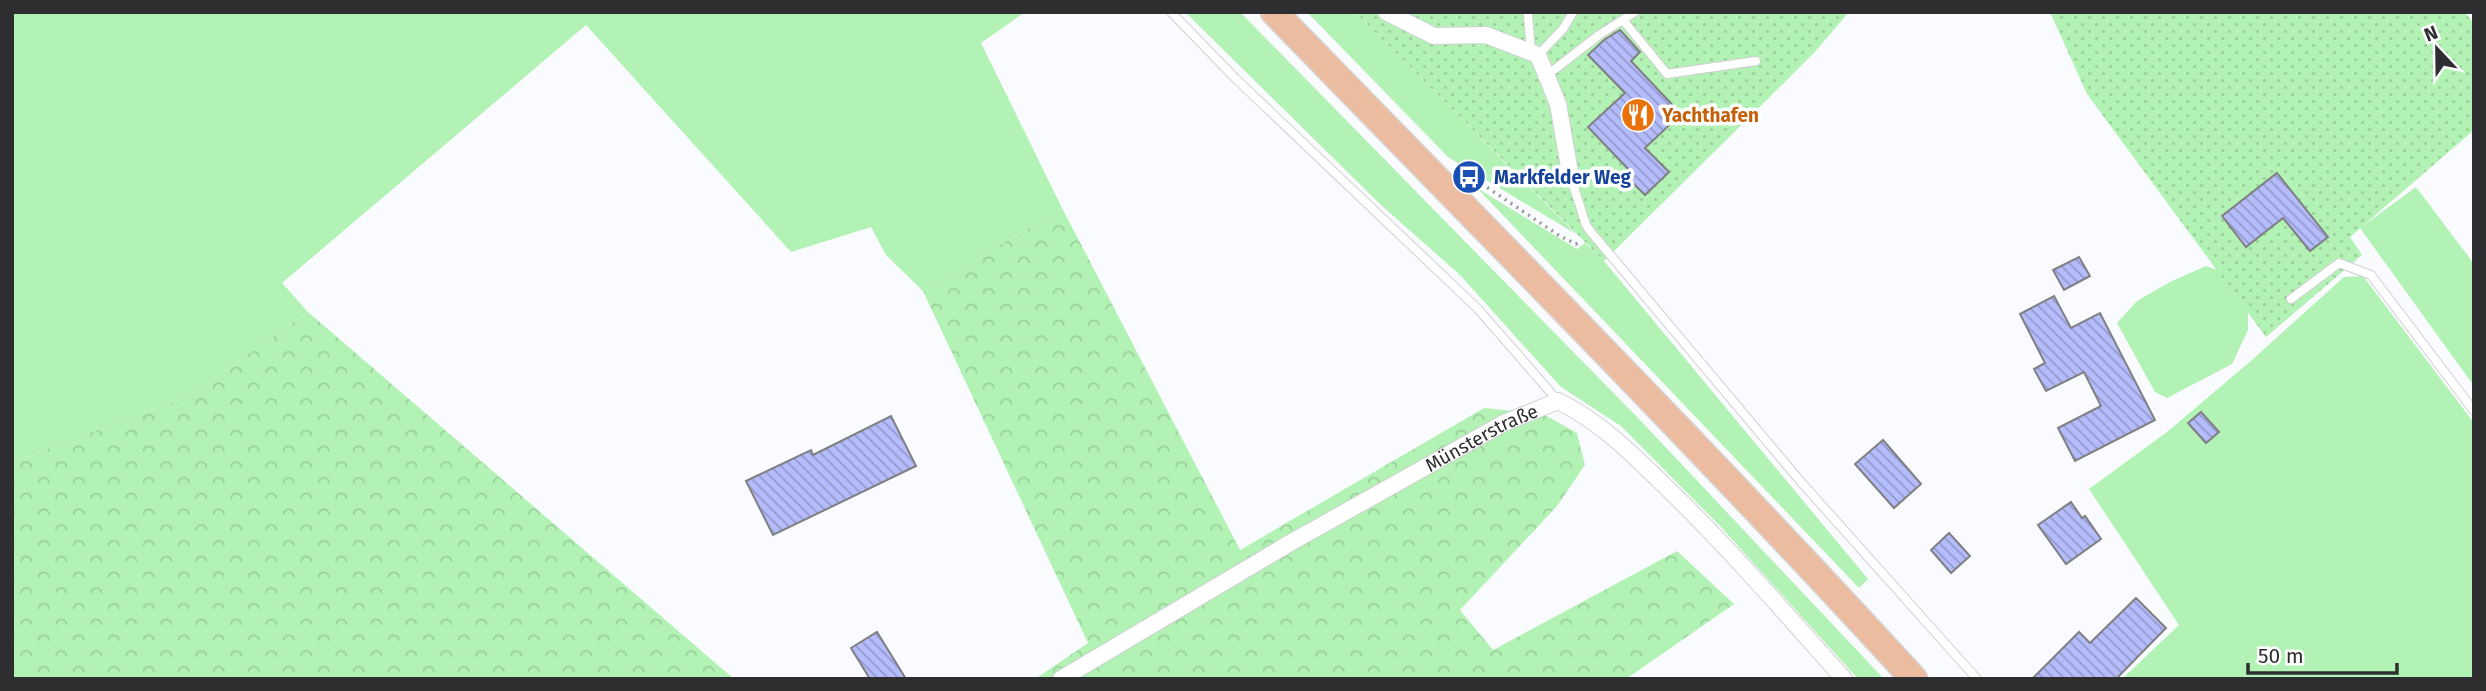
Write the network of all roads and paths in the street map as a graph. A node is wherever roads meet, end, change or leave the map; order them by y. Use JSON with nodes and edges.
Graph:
{"nodes":[{"id":1,"x":1171,"y":12,"type":"edge"},
{"id":2,"x":1274,"y":12,"type":"edge"},
{"id":3,"x":1386,"y":12,"type":"edge"},
{"id":4,"x":1573,"y":12,"type":"edge"},
{"id":5,"x":1635,"y":12,"type":"edge"},
{"id":6,"x":1528,"y":15,"type":"dead end"},
{"id":7,"x":1623,"y":20,"type":"junction"},
{"id":8,"x":1534,"y":54,"type":"junction"},
{"id":9,"x":1756,"y":61,"type":"dead end"},
{"id":10,"x":1546,"y":76,"type":"junction"},
{"id":11,"x":1571,"y":178,"type":"joint"},
{"id":12,"x":1446,"y":187,"type":"junction"},
{"id":13,"x":1591,"y":232,"type":"junction"},
{"id":14,"x":2291,"y":299,"type":"dead end"},
{"id":15,"x":1558,"y":401,"type":"junction"},
{"id":16,"x":2474,"y":411,"type":"edge"},
{"id":17,"x":1061,"y":679,"type":"edge"},
{"id":18,"x":1844,"y":679,"type":"edge"},
{"id":19,"x":1913,"y":679,"type":"edge"},
{"id":20,"x":1977,"y":679,"type":"edge"}],
"edges":[{"from":1,"to":15,"type":"lane"},
{"from":2,"to":12,"type":"main road"},
{"from":3,"to":8,"type":"street"},
{"from":4,"to":8,"type":"lane"},
{"from":5,"to":7,"type":"lane"},
{"from":6,"to":8,"type":"lane"},
{"from":7,"to":9,"type":"lane"},
{"from":7,"to":10,"type":"lane"},
{"from":8,"to":10,"type":"street"},
{"from":10,"to":11,"type":"street"},
{"from":11,"to":13,"type":"lane"},
{"from":12,"to":13,"type":"path"},
{"from":12,"to":19,"type":"main road"},
{"from":13,"to":20,"type":"lane"},
{"from":14,"to":16,"type":"lane"},
{"from":15,"to":17,"type":"street","name":"Münsterstraße"},
{"from":15,"to":18,"type":"street","name":"Münsterstraße"}]}
